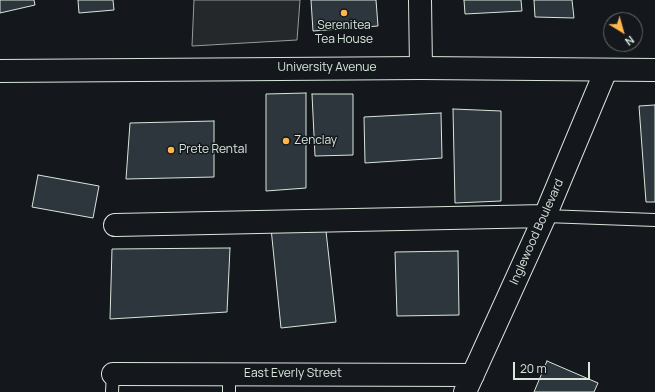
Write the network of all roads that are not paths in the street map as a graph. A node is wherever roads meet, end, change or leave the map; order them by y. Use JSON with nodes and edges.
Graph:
{"nodes":[{"id":1,"x":420,"y":0,"type":"edge"},
{"id":2,"x":421,"y":68,"type":"junction"},
{"id":3,"x":606,"y":70,"type":"junction"},
{"id":4,"x":655,"y":70,"type":"edge"},
{"id":5,"x":0,"y":71,"type":"edge"},
{"id":6,"x":545,"y":216,"type":"junction"},
{"id":7,"x":655,"y":220,"type":"edge"},
{"id":8,"x":115,"y":225,"type":"dead end"},
{"id":9,"x":112,"y":383,"type":"edge"},
{"id":10,"x":229,"y":383,"type":"edge"},
{"id":11,"x":469,"y":383,"type":"edge"}],
"edges":[{"from":1,"to":2,"type":"street"},
{"from":2,"to":3,"type":"street","name":"University Avenue"},
{"from":2,"to":5,"type":"street","name":"University Avenue"},
{"from":3,"to":4,"type":"street","name":"University Avenue"},
{"from":3,"to":6,"type":"street","name":"Inglewood Boulevard"},
{"from":6,"to":7,"type":"lane"},
{"from":6,"to":8,"type":"street"},
{"from":6,"to":11,"type":"street","name":"Inglewood Boulevard"},
{"from":9,"to":10,"type":"street","name":"East Everly Street"},
{"from":10,"to":11,"type":"street","name":"East Everly Street"}]}
